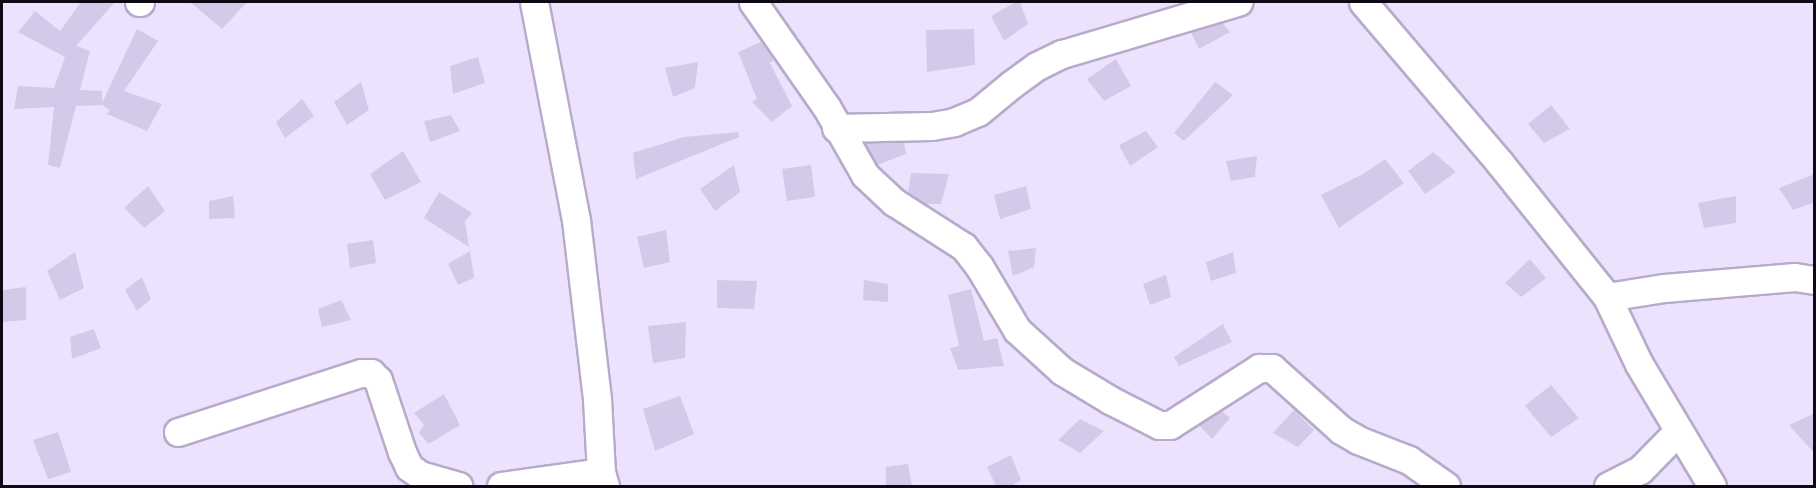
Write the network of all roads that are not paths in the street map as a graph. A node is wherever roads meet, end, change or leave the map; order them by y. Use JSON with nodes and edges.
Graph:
{"nodes":[{"id":1,"x":534,"y":2,"type":"edge"},
{"id":2,"x":753,"y":2,"type":"edge"},
{"id":3,"x":1238,"y":2,"type":"edge"},
{"id":4,"x":1363,"y":2,"type":"edge"},
{"id":5,"x":836,"y":128,"type":"junction"},
{"id":6,"x":1815,"y":280,"type":"edge"},
{"id":7,"x":1607,"y":297,"type":"junction"},
{"id":8,"x":1678,"y":431,"type":"junction"},
{"id":9,"x":178,"y":432,"type":"dead end"},
{"id":10,"x":603,"y":479,"type":"edge"},
{"id":11,"x":458,"y":486,"type":"edge"},
{"id":12,"x":501,"y":486,"type":"edge"},
{"id":13,"x":1446,"y":486,"type":"edge"},
{"id":14,"x":1608,"y":486,"type":"edge"},
{"id":15,"x":1712,"y":486,"type":"edge"}],
"edges":[{"from":1,"to":10,"type":"street"},
{"from":2,"to":5,"type":"street"},
{"from":3,"to":5,"type":"street"},
{"from":4,"to":7,"type":"street"},
{"from":5,"to":13,"type":"street"},
{"from":6,"to":7,"type":"street"},
{"from":7,"to":8,"type":"street"},
{"from":8,"to":14,"type":"street"},
{"from":8,"to":15,"type":"street"},
{"from":9,"to":11,"type":"street"},
{"from":10,"to":12,"type":"street"}]}
